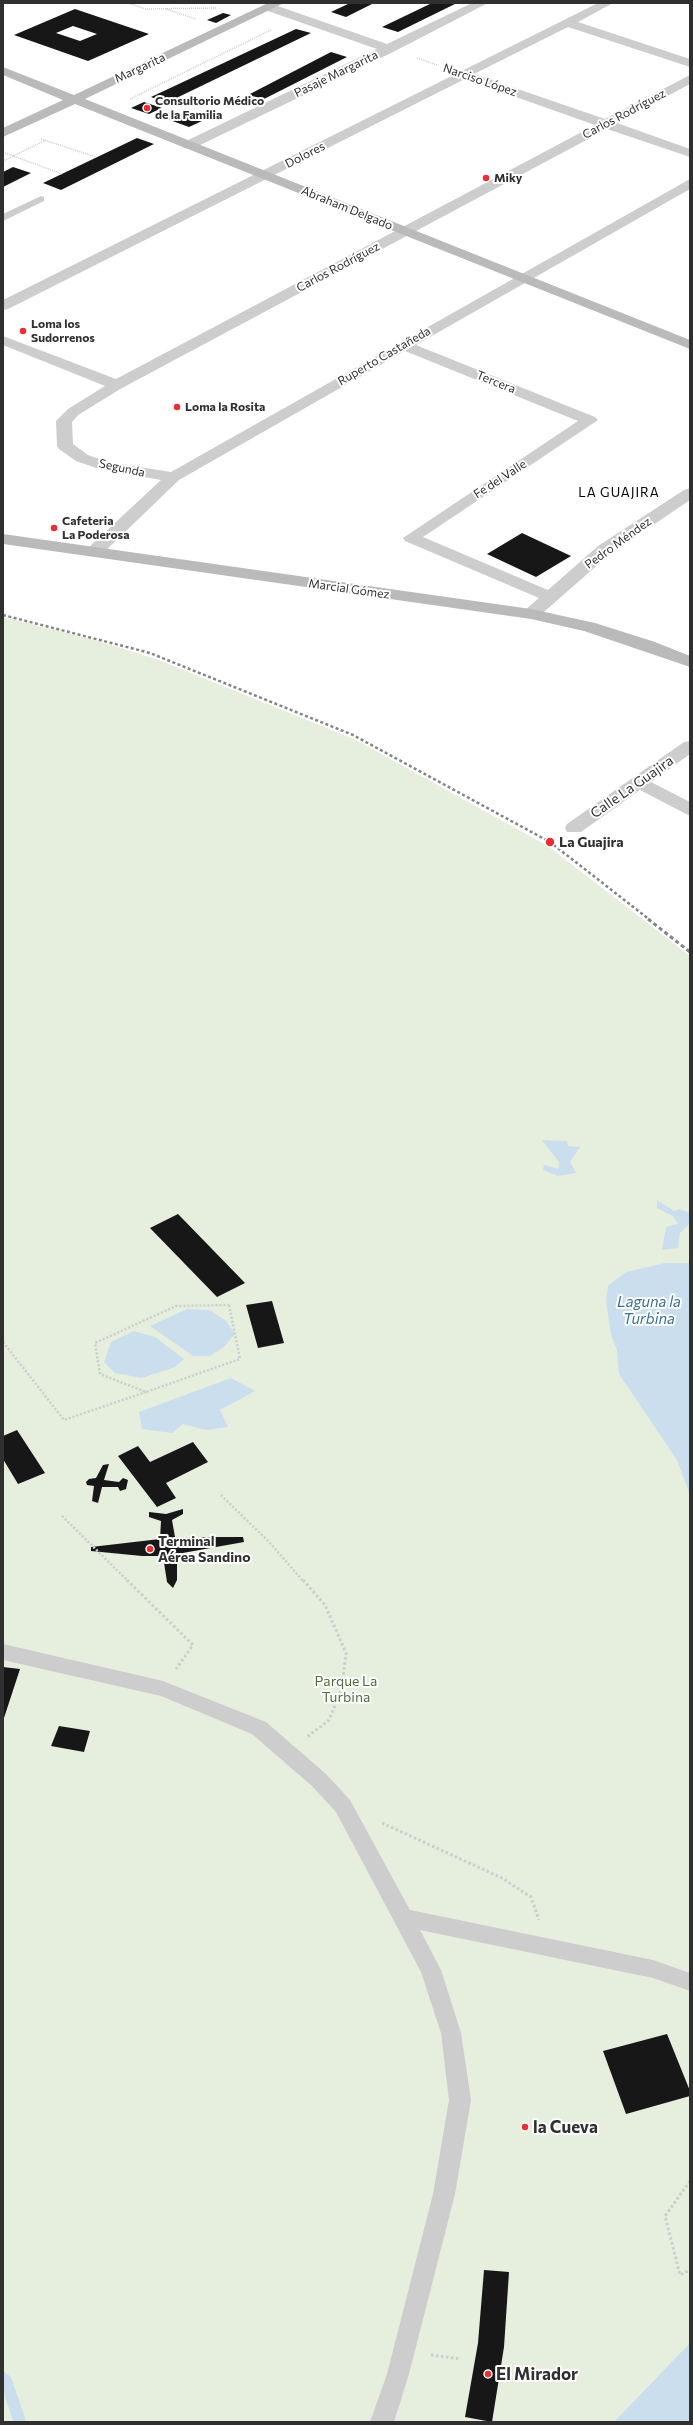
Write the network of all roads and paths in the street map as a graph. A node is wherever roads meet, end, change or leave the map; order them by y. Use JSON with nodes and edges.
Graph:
{"nodes":[{"id":1,"x":128,"y":3,"type":"edge"},
{"id":2,"x":482,"y":3,"type":"edge"},
{"id":3,"x":607,"y":3,"type":"edge"},
{"id":4,"x":274,"y":5,"type":"edge"},
{"id":5,"x":224,"y":8,"type":"dead end"},
{"id":6,"x":298,"y":17,"type":"junction"},
{"id":7,"x":568,"y":23,"type":"junction"},
{"id":8,"x":389,"y":48,"type":"junction"},
{"id":9,"x":690,"y":63,"type":"edge"},
{"id":10,"x":3,"y":71,"type":"edge"},
{"id":11,"x":464,"y":74,"type":"junction"},
{"id":12,"x":690,"y":79,"type":"edge"},
{"id":13,"x":74,"y":99,"type":"junction"},
{"id":14,"x":105,"y":111,"type":"junction"},
{"id":15,"x":606,"y":124,"type":"junction"},
{"id":16,"x":7,"y":131,"type":"edge"},
{"id":17,"x":46,"y":140,"type":"junction"},
{"id":18,"x":189,"y":145,"type":"junction"},
{"id":19,"x":3,"y":152,"type":"edge"},
{"id":20,"x":690,"y":153,"type":"edge"},
{"id":21,"x":14,"y":156,"type":"junction"},
{"id":22,"x":96,"y":158,"type":"dead end"},
{"id":23,"x":3,"y":161,"type":"edge"},
{"id":24,"x":62,"y":174,"type":"dead end"},
{"id":25,"x":265,"y":176,"type":"junction"},
{"id":26,"x":690,"y":183,"type":"edge"},
{"id":27,"x":41,"y":199,"type":"dead end"},
{"id":28,"x":3,"y":218,"type":"edge"},
{"id":29,"x":405,"y":232,"type":"junction"},
{"id":30,"x":523,"y":279,"type":"junction"},
{"id":31,"x":3,"y":306,"type":"edge"},
{"id":32,"x":3,"y":340,"type":"edge"},
{"id":33,"x":403,"y":345,"type":"junction"},
{"id":34,"x":690,"y":345,"type":"edge"},
{"id":35,"x":117,"y":386,"type":"junction"},
{"id":36,"x":73,"y":412,"type":"joint"},
{"id":37,"x":590,"y":420,"type":"joint"},
{"id":38,"x":173,"y":477,"type":"junction"},
{"id":39,"x":690,"y":493,"type":"edge"},
{"id":40,"x":3,"y":539,"type":"edge"},
{"id":41,"x":94,"y":552,"type":"junction"},
{"id":42,"x":551,"y":597,"type":"junction"},
{"id":43,"x":531,"y":614,"type":"junction"},
{"id":44,"x":690,"y":662,"type":"edge"},
{"id":45,"x":690,"y":746,"type":"edge"},
{"id":46,"x":640,"y":783,"type":"junction"},
{"id":47,"x":690,"y":810,"type":"edge"},
{"id":48,"x":574,"y":828,"type":"dead end"},
{"id":49,"x":3,"y":1342,"type":"edge"},
{"id":50,"x":146,"y":1392,"type":"junction"},
{"id":51,"x":221,"y":1495,"type":"dead end"},
{"id":52,"x":62,"y":1516,"type":"dead end"},
{"id":53,"x":3,"y":1652,"type":"edge"},
{"id":54,"x":163,"y":1689,"type":"junction"},
{"id":55,"x":286,"y":1753,"type":"junction"},
{"id":56,"x":343,"y":1806,"type":"junction"},
{"id":57,"x":403,"y":1918,"type":"junction"},
{"id":58,"x":557,"y":1950,"type":"junction"},
{"id":59,"x":690,"y":1982,"type":"edge"},
{"id":60,"x":690,"y":2182,"type":"edge"},
{"id":61,"x":690,"y":2270,"type":"edge"},
{"id":62,"x":382,"y":2422,"type":"edge"}],
"edges":[{"from":1,"to":5,"type":"path"},
{"from":2,"to":8,"type":"street","name":"Pasaje Margarita"},
{"from":3,"to":7,"type":"street","name":"Dolores"},
{"from":4,"to":6,"type":"street"},
{"from":4,"to":13,"type":"main road","name":"Margarita"},
{"from":6,"to":8,"type":"street"},
{"from":6,"to":14,"type":"path"},
{"from":7,"to":9,"type":"street"},
{"from":7,"to":11,"type":"street","name":"Dolores"},
{"from":8,"to":11,"type":"path","name":"Narciso López"},
{"from":8,"to":18,"type":"street","name":"Pasaje Margarita"},
{"from":10,"to":13,"type":"main road","name":"Abraham Delgado"},
{"from":11,"to":15,"type":"street","name":"Narciso López"},
{"from":11,"to":25,"type":"street","name":"Dolores"},
{"from":12,"to":15,"type":"street","name":"Carlos Rodríguez"},
{"from":13,"to":14,"type":"main road","name":"Abraham Delgado"},
{"from":13,"to":16,"type":"main road","name":"Margarita"},
{"from":14,"to":18,"type":"main road","name":"Abraham Delgado"},
{"from":15,"to":20,"type":"street","name":"Narciso López"},
{"from":15,"to":29,"type":"street","name":"Carlos Rodríguez"},
{"from":16,"to":17,"type":"path"},
{"from":17,"to":21,"type":"path"},
{"from":17,"to":22,"type":"path"},
{"from":18,"to":25,"type":"main road","name":"Abraham Delgado"},
{"from":19,"to":21,"type":"path"},
{"from":21,"to":23,"type":"path"},
{"from":21,"to":24,"type":"path"},
{"from":25,"to":29,"type":"main road","name":"Abraham Delgado"},
{"from":25,"to":31,"type":"street","name":"Dolores"},
{"from":26,"to":30,"type":"street","name":"Ruperto Castañeda"},
{"from":27,"to":28,"type":"lane"},
{"from":29,"to":30,"type":"main road","name":"Abraham Delgado"},
{"from":29,"to":35,"type":"street","name":"Carlos Rodríguez"},
{"from":30,"to":33,"type":"street","name":"Ruperto Castañeda"},
{"from":30,"to":34,"type":"main road","name":"Abraham Delgado"},
{"from":32,"to":35,"type":"street"},
{"from":33,"to":37,"type":"street","name":"Tercera"},
{"from":33,"to":38,"type":"street","name":"Ruperto Castañeda"},
{"from":35,"to":36,"type":"street","name":"Carlos Rodríguez"},
{"from":36,"to":38,"type":"street","name":"Segunda"},
{"from":37,"to":42,"type":"street","name":"Fe del Valle"},
{"from":38,"to":41,"type":"street","name":"Ruperto Castañeda"},
{"from":39,"to":42,"type":"street","name":"Pedro Méndez"},
{"from":40,"to":41,"type":"main road","name":"Marcial Gómez"},
{"from":41,"to":43,"type":"main road","name":"Marcial Gómez"},
{"from":42,"to":43,"type":"street","name":"Pedro Méndez"},
{"from":43,"to":44,"type":"main road","name":"Marcial Gómez"},
{"from":45,"to":46,"type":"street","name":"Calle La Guajira"},
{"from":46,"to":47,"type":"street"},
{"from":46,"to":48,"type":"street","name":"Calle La Guajira"},
{"from":49,"to":50,"type":"path"},
{"from":50,"to":50,"type":"path"},
{"from":51,"to":55,"type":"path"},
{"from":52,"to":54,"type":"path"},
{"from":53,"to":54,"type":"lane"},
{"from":54,"to":55,"type":"lane"},
{"from":55,"to":56,"type":"lane"},
{"from":56,"to":57,"type":"lane"},
{"from":56,"to":58,"type":"path"},
{"from":57,"to":58,"type":"lane"},
{"from":57,"to":62,"type":"lane"},
{"from":58,"to":59,"type":"lane"},
{"from":60,"to":61,"type":"path"}]}
